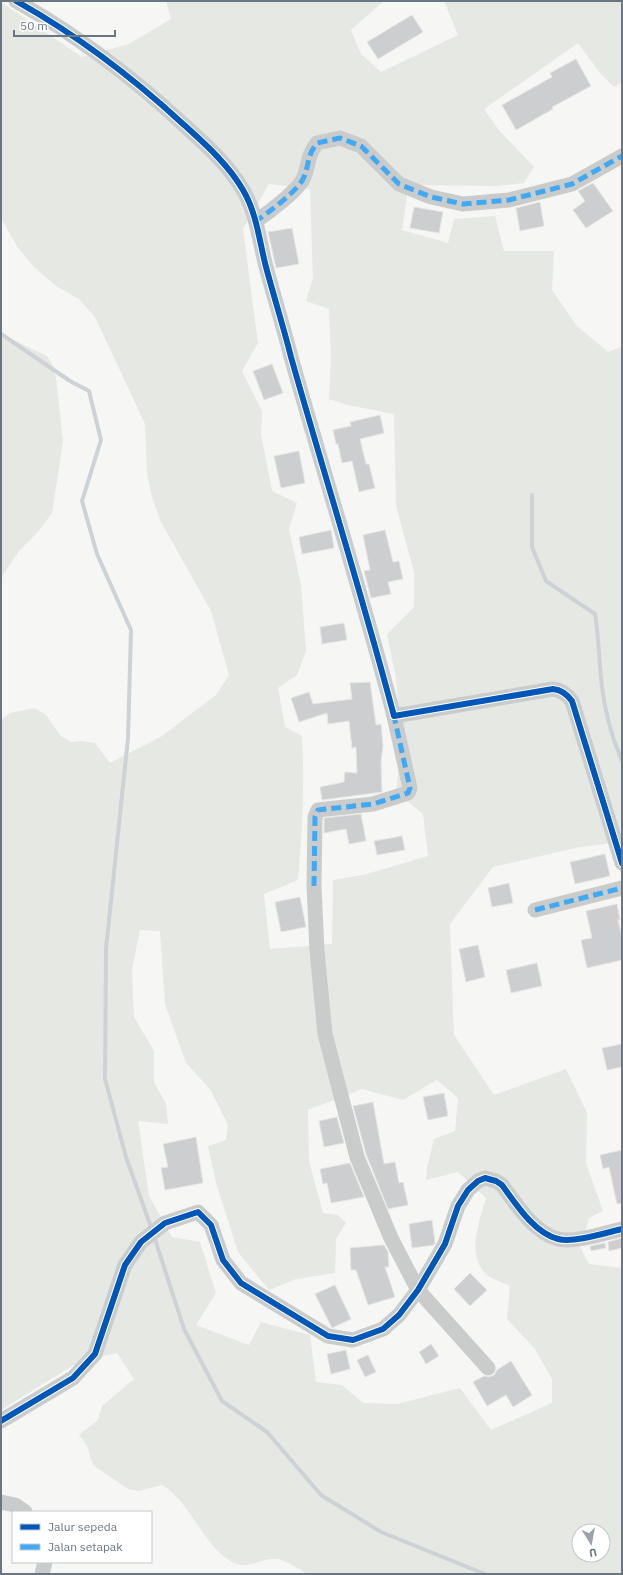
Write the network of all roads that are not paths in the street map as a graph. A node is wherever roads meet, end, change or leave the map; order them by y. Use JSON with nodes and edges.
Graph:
{"nodes":[{"id":1,"x":16,"y":1,"type":"edge"},
{"id":2,"x":622,"y":156,"type":"edge"},
{"id":3,"x":256,"y":220,"type":"junction"},
{"id":4,"x":394,"y":716,"type":"junction"},
{"id":5,"x":622,"y":863,"type":"edge"},
{"id":6,"x":622,"y":888,"type":"edge"},
{"id":7,"x":535,"y":910,"type":"dead end"},
{"id":8,"x":622,"y":1229,"type":"edge"},
{"id":9,"x":418,"y":1290,"type":"junction"},
{"id":10,"x":488,"y":1368,"type":"dead end"},
{"id":11,"x":1,"y":1421,"type":"edge"},
{"id":12,"x":1,"y":1502,"type":"edge"},
{"id":13,"x":24,"y":1511,"type":"edge"},
{"id":14,"x":45,"y":1563,"type":"edge"},
{"id":15,"x":42,"y":1574,"type":"edge"}],
"edges":[{"from":1,"to":3,"type":"street"},
{"from":2,"to":3,"type":"street"},
{"from":3,"to":4,"type":"street"},
{"from":4,"to":5,"type":"street"},
{"from":4,"to":9,"type":"street"},
{"from":6,"to":7,"type":"street"},
{"from":8,"to":9,"type":"street"},
{"from":9,"to":10,"type":"street"},
{"from":9,"to":11,"type":"street"},
{"from":12,"to":13,"type":"street"},
{"from":14,"to":15,"type":"street"}]}
